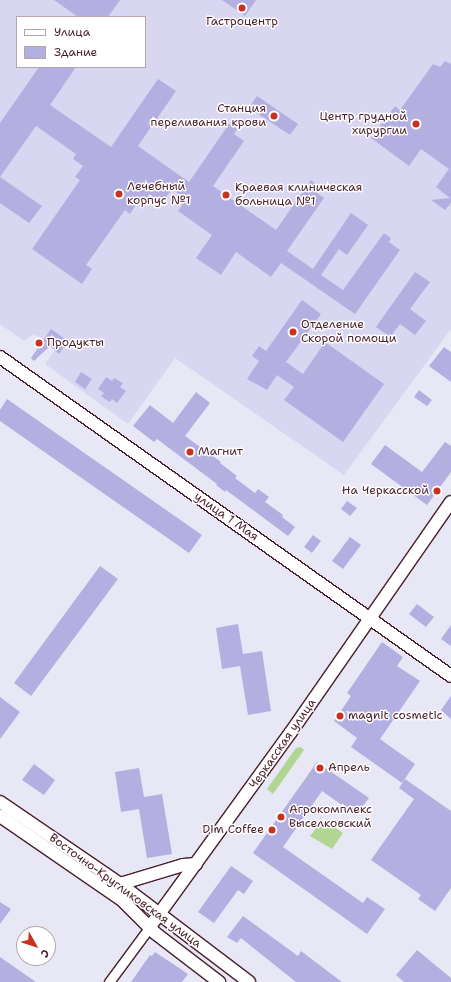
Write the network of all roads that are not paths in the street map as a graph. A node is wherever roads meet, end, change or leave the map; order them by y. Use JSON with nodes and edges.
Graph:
{"nodes":[{"id":1,"x":0,"y":357,"type":"edge"},
{"id":2,"x":451,"y":502,"type":"edge"},
{"id":3,"x":371,"y":618,"type":"junction"},
{"id":4,"x":451,"y":676,"type":"edge"},
{"id":5,"x":0,"y":802,"type":"edge"},
{"id":6,"x":0,"y":816,"type":"edge"},
{"id":7,"x":196,"y":864,"type":"junction"},
{"id":8,"x":120,"y":884,"type":"junction"},
{"id":9,"x":160,"y":915,"type":"junction"},
{"id":10,"x":149,"y":928,"type":"junction"},
{"id":11,"x":109,"y":982,"type":"edge"},
{"id":12,"x":219,"y":982,"type":"edge"},
{"id":13,"x":249,"y":982,"type":"edge"}],
"edges":[{"from":1,"to":3,"type":"street","name":"улица 1 Мая"},
{"from":2,"to":3,"type":"street","name":"Черкасская улица"},
{"from":3,"to":4,"type":"street","name":"улица 1 Мая"},
{"from":3,"to":7,"type":"street","name":"Черкасская улица"},
{"from":5,"to":8,"type":"street","name":"Восточно-Кругликовская улица"},
{"from":6,"to":10,"type":"street","name":"Восточно-Кругликовская улица"},
{"from":7,"to":8,"type":"street"},
{"from":7,"to":9,"type":"street","name":"Черкасская улица"},
{"from":8,"to":9,"type":"street","name":"Восточно-Кругликовская улица"},
{"from":9,"to":10,"type":"street","name":"Черкасская улица"},
{"from":9,"to":13,"type":"street","name":"Восточно-Кругликовская улица"},
{"from":10,"to":11,"type":"street","name":"Черкасская улица"},
{"from":10,"to":12,"type":"street","name":"Восточно-Кругликовская улица"}]}
